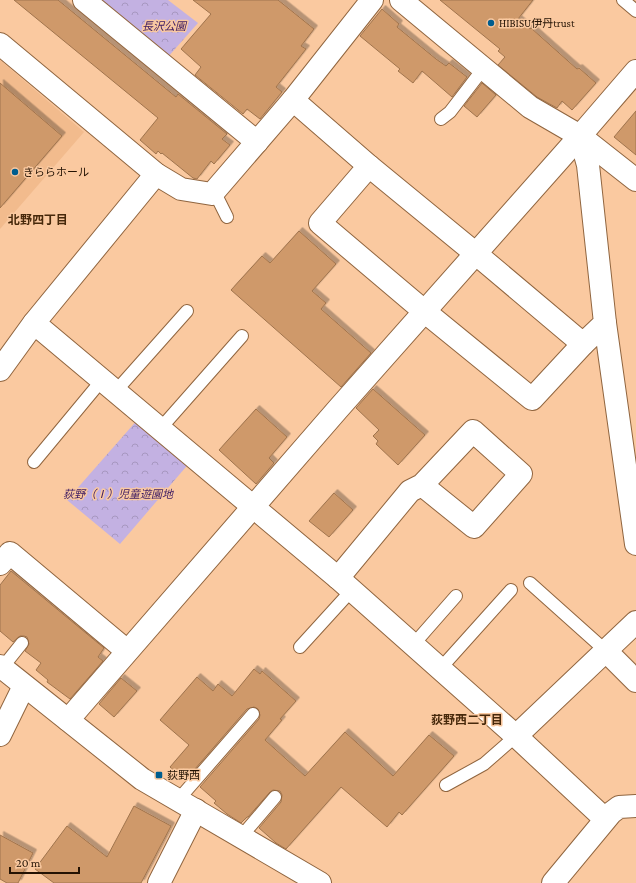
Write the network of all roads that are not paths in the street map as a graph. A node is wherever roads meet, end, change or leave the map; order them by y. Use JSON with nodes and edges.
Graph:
{"nodes":[{"id":1,"x":84,"y":0,"type":"edge"},
{"id":2,"x":372,"y":0,"type":"edge"},
{"id":3,"x":401,"y":0,"type":"edge"},
{"id":4,"x":623,"y":0,"type":"edge"},
{"id":5,"x":636,"y":11,"type":"edge"},
{"id":6,"x":0,"y":44,"type":"edge"},
{"id":7,"x":483,"y":69,"type":"junction"},
{"id":8,"x":636,"y":71,"type":"edge"},
{"id":9,"x":293,"y":100,"type":"junction"},
{"id":10,"x":441,"y":119,"type":"dead end"},
{"id":11,"x":580,"y":136,"type":"junction"},
{"id":12,"x":257,"y":142,"type":"junction"},
{"id":13,"x":369,"y":166,"type":"junction"},
{"id":14,"x":156,"y":174,"type":"junction"},
{"id":15,"x":636,"y":180,"type":"edge"},
{"id":16,"x":214,"y":191,"type":"junction"},
{"id":17,"x":227,"y":217,"type":"dead end"},
{"id":18,"x":475,"y":253,"type":"junction"},
{"id":19,"x":187,"y":311,"type":"dead end"},
{"id":20,"x":424,"y":311,"type":"junction"},
{"id":21,"x":605,"y":323,"type":"junction"},
{"id":22,"x":34,"y":324,"type":"junction"},
{"id":23,"x":242,"y":336,"type":"dead end"},
{"id":24,"x":583,"y":344,"type":"junction"},
{"id":25,"x":0,"y":370,"type":"edge"},
{"id":26,"x":109,"y":386,"type":"junction"},
{"id":27,"x":160,"y":429,"type":"junction"},
{"id":28,"x":34,"y":462,"type":"dead end"},
{"id":29,"x":422,"y":485,"type":"dead end"},
{"id":30,"x":252,"y":506,"type":"junction"},
{"id":31,"x":636,"y":544,"type":"edge"},
{"id":32,"x":9,"y":554,"type":"edge"},
{"id":33,"x":530,"y":583,"type":"dead end"},
{"id":34,"x":344,"y":584,"type":"junction"},
{"id":35,"x":511,"y":590,"type":"dead end"},
{"id":36,"x":456,"y":596,"type":"dead end"},
{"id":37,"x":636,"y":622,"type":"edge"},
{"id":38,"x":22,"y":643,"type":"dead end"},
{"id":39,"x":413,"y":645,"type":"junction"},
{"id":40,"x":300,"y":647,"type":"dead end"},
{"id":41,"x":127,"y":651,"type":"junction"},
{"id":42,"x":606,"y":651,"type":"junction"},
{"id":43,"x":1,"y":667,"type":"edge"},
{"id":44,"x":440,"y":669,"type":"junction"},
{"id":45,"x":636,"y":681,"type":"edge"},
{"id":46,"x":24,"y":686,"type":"junction"},
{"id":47,"x":253,"y":714,"type":"dead end"},
{"id":48,"x":68,"y":720,"type":"junction"},
{"id":49,"x":0,"y":735,"type":"edge"},
{"id":50,"x":516,"y":736,"type":"junction"},
{"id":51,"x":446,"y":785,"type":"dead end"},
{"id":52,"x":275,"y":797,"type":"dead end"},
{"id":53,"x":187,"y":805,"type":"junction"},
{"id":54,"x":636,"y":806,"type":"edge"},
{"id":55,"x":605,"y":819,"type":"junction"},
{"id":56,"x":241,"y":837,"type":"junction"},
{"id":57,"x":159,"y":883,"type":"edge"},
{"id":58,"x":320,"y":883,"type":"edge"},
{"id":59,"x":553,"y":883,"type":"edge"}],
"edges":[{"from":1,"to":12,"type":"street"},
{"from":2,"to":9,"type":"street"},
{"from":3,"to":7,"type":"street"},
{"from":4,"to":5,"type":"lane"},
{"from":6,"to":14,"type":"street"},
{"from":7,"to":10,"type":"lane"},
{"from":7,"to":11,"type":"street"},
{"from":8,"to":11,"type":"street"},
{"from":9,"to":12,"type":"street"},
{"from":9,"to":13,"type":"street"},
{"from":11,"to":15,"type":"street"},
{"from":11,"to":18,"type":"street"},
{"from":11,"to":21,"type":"street"},
{"from":12,"to":16,"type":"street"},
{"from":13,"to":18,"type":"street"},
{"from":13,"to":20,"type":"street"},
{"from":14,"to":16,"type":"street"},
{"from":14,"to":22,"type":"street"},
{"from":16,"to":17,"type":"lane"},
{"from":18,"to":20,"type":"street"},
{"from":18,"to":24,"type":"street"},
{"from":19,"to":26,"type":"lane"},
{"from":20,"to":24,"type":"street"},
{"from":20,"to":30,"type":"street"},
{"from":21,"to":24,"type":"street"},
{"from":21,"to":31,"type":"street"},
{"from":22,"to":25,"type":"street"},
{"from":22,"to":26,"type":"street"},
{"from":23,"to":27,"type":"lane"},
{"from":26,"to":27,"type":"street"},
{"from":26,"to":28,"type":"lane"},
{"from":27,"to":30,"type":"street"},
{"from":29,"to":34,"type":"street"},
{"from":30,"to":34,"type":"street"},
{"from":30,"to":41,"type":"street"},
{"from":32,"to":41,"type":"street"},
{"from":33,"to":42,"type":"lane"},
{"from":34,"to":39,"type":"street"},
{"from":34,"to":40,"type":"lane"},
{"from":35,"to":44,"type":"lane"},
{"from":36,"to":39,"type":"lane"},
{"from":37,"to":42,"type":"street"},
{"from":38,"to":43,"type":"lane"},
{"from":39,"to":44,"type":"street"},
{"from":41,"to":48,"type":"street"},
{"from":42,"to":45,"type":"street"},
{"from":42,"to":50,"type":"street"},
{"from":43,"to":46,"type":"street"},
{"from":44,"to":50,"type":"street"},
{"from":46,"to":48,"type":"street"},
{"from":46,"to":49,"type":"street"},
{"from":47,"to":53,"type":"lane"},
{"from":48,"to":53,"type":"street"},
{"from":50,"to":51,"type":"lane"},
{"from":50,"to":55,"type":"street"},
{"from":52,"to":56,"type":"lane"},
{"from":53,"to":56,"type":"street"},
{"from":53,"to":57,"type":"street"},
{"from":54,"to":55,"type":"street"},
{"from":55,"to":59,"type":"street"},
{"from":56,"to":58,"type":"street"}]}
